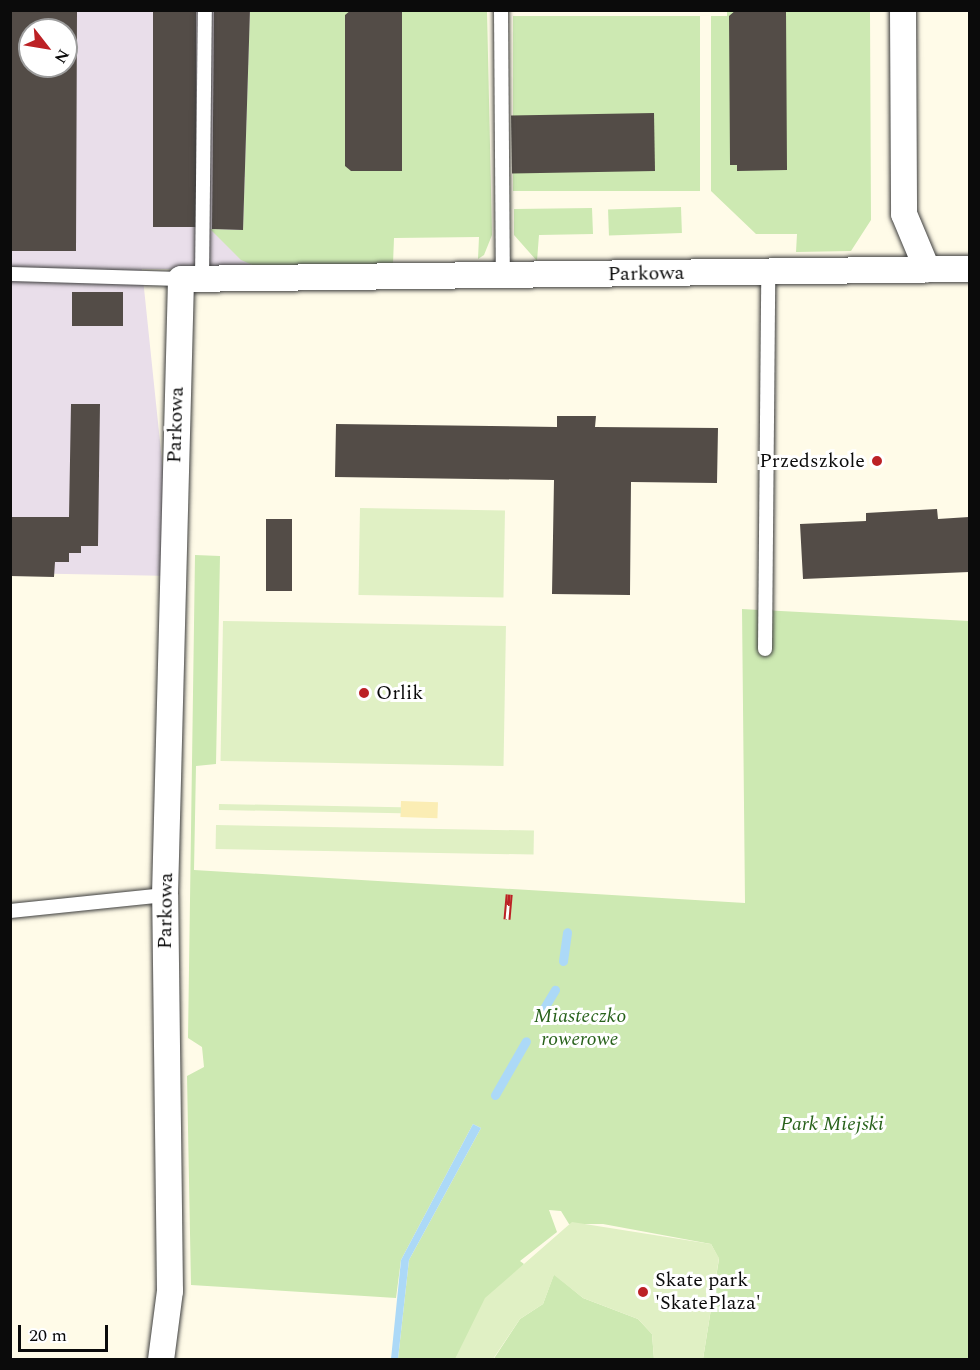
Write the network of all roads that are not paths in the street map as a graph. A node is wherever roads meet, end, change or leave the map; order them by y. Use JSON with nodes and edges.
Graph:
{"nodes":[{"id":1,"x":205,"y":10,"type":"edge"},
{"id":2,"x":501,"y":10,"type":"edge"},
{"id":3,"x":903,"y":10,"type":"edge"},
{"id":4,"x":927,"y":269,"type":"junction"},
{"id":5,"x":969,"y":269,"type":"edge"},
{"id":6,"x":768,"y":273,"type":"junction"},
{"id":7,"x":10,"y":274,"type":"edge"},
{"id":8,"x":503,"y":276,"type":"junction"},
{"id":9,"x":191,"y":280,"type":"junction"},
{"id":10,"x":765,"y":649,"type":"dead end"},
{"id":11,"x":165,"y":896,"type":"junction"},
{"id":12,"x":10,"y":911,"type":"edge"},
{"id":13,"x":162,"y":1359,"type":"edge"}],
"edges":[{"from":1,"to":9,"type":"lane"},
{"from":2,"to":8,"type":"lane"},
{"from":3,"to":4,"type":"street"},
{"from":4,"to":5,"type":"street","name":"Parkowa"},
{"from":4,"to":6,"type":"street","name":"Parkowa"},
{"from":6,"to":8,"type":"street","name":"Parkowa"},
{"from":6,"to":10,"type":"lane"},
{"from":7,"to":9,"type":"lane"},
{"from":8,"to":9,"type":"street","name":"Parkowa"},
{"from":9,"to":11,"type":"street","name":"Parkowa"},
{"from":11,"to":12,"type":"lane"},
{"from":11,"to":13,"type":"street","name":"Parkowa"}]}
